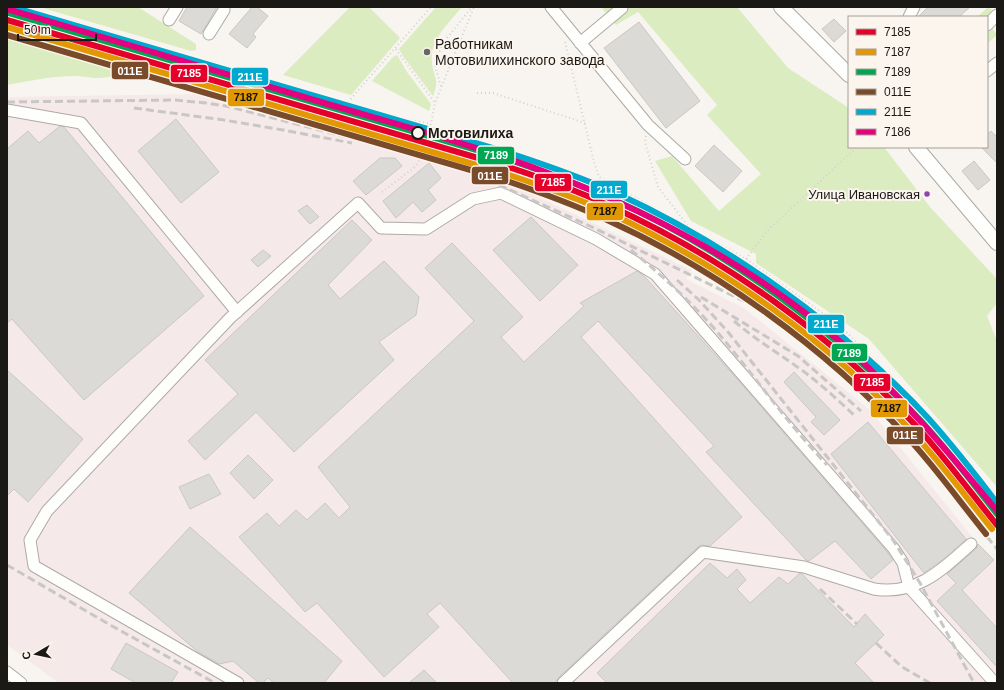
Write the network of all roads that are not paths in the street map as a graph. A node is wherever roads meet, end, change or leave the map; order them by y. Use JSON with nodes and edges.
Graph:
{"nodes":[{"id":1,"x":177,"y":7,"type":"edge"},
{"id":2,"x":224,"y":7,"type":"edge"},
{"id":3,"x":551,"y":7,"type":"edge"},
{"id":4,"x":781,"y":7,"type":"edge"},
{"id":5,"x":914,"y":7,"type":"edge"},
{"id":6,"x":622,"y":8,"type":"dead end"},
{"id":7,"x":910,"y":16,"type":"edge"},
{"id":8,"x":169,"y":20,"type":"dead end"},
{"id":9,"x":209,"y":34,"type":"dead end"},
{"id":10,"x":580,"y":43,"type":"junction"},
{"id":11,"x":997,"y":63,"type":"edge"},
{"id":12,"x":988,"y":71,"type":"edge"},
{"id":13,"x":848,"y":74,"type":"edge"},
{"id":14,"x":7,"y":110,"type":"edge"},
{"id":15,"x":917,"y":148,"type":"edge"},
{"id":16,"x":685,"y":159,"type":"dead end"},
{"id":17,"x":997,"y":243,"type":"edge"},
{"id":18,"x":237,"y":312,"type":"junction"},
{"id":19,"x":971,"y":544,"type":"dead end"},
{"id":20,"x":909,"y":587,"type":"junction"},
{"id":21,"x":7,"y":672,"type":"edge"},
{"id":22,"x":21,"y":683,"type":"edge"},
{"id":23,"x":238,"y":683,"type":"edge"},
{"id":24,"x":563,"y":683,"type":"edge"},
{"id":25,"x":995,"y":683,"type":"edge"}],
"edges":[{"from":1,"to":8,"type":"street"},
{"from":2,"to":9,"type":"street"},
{"from":3,"to":10,"type":"street"},
{"from":4,"to":13,"type":"main road"},
{"from":5,"to":7,"type":"street"},
{"from":6,"to":10,"type":"street"},
{"from":10,"to":16,"type":"street"},
{"from":11,"to":12,"type":"street"},
{"from":14,"to":18,"type":"street"},
{"from":15,"to":17,"type":"main road"},
{"from":18,"to":20,"type":"street"},
{"from":18,"to":23,"type":"street"},
{"from":19,"to":20,"type":"street"},
{"from":20,"to":24,"type":"street"},
{"from":20,"to":25,"type":"street"},
{"from":21,"to":22,"type":"street"}]}
